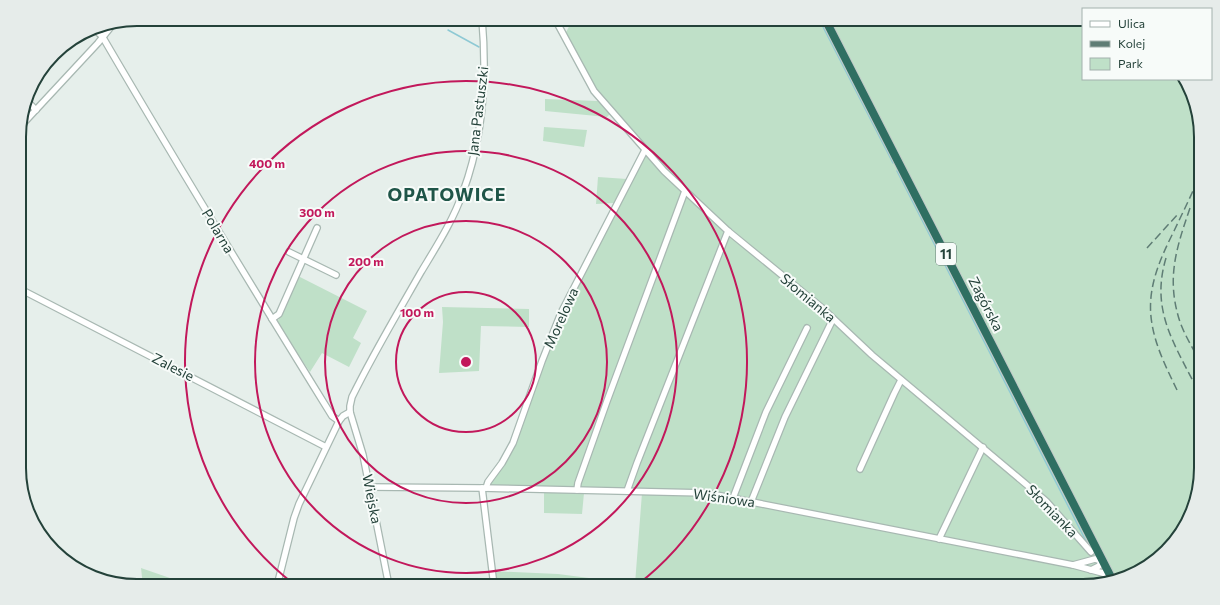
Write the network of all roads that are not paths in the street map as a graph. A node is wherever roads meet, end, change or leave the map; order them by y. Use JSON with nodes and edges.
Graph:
{"nodes":[{"id":1,"x":483,"y":26,"type":"edge"},
{"id":2,"x":559,"y":26,"type":"edge"},
{"id":3,"x":829,"y":26,"type":"edge"},
{"id":4,"x":107,"y":30,"type":"edge"},
{"id":5,"x":99,"y":33,"type":"edge"},
{"id":6,"x":102,"y":36,"type":"junction"},
{"id":7,"x":31,"y":105,"type":"edge"},
{"id":8,"x":36,"y":110,"type":"junction"},
{"id":9,"x":28,"y":119,"type":"edge"},
{"id":10,"x":645,"y":150,"type":"junction"},
{"id":11,"x":685,"y":191,"type":"junction"},
{"id":12,"x":317,"y":228,"type":"dead end"},
{"id":13,"x":728,"y":231,"type":"junction"},
{"id":14,"x":289,"y":252,"type":"dead end"},
{"id":15,"x":303,"y":260,"type":"junction"},
{"id":16,"x":336,"y":275,"type":"dead end"},
{"id":17,"x":26,"y":291,"type":"edge"},
{"id":18,"x":272,"y":319,"type":"junction"},
{"id":19,"x":833,"y":319,"type":"junction"},
{"id":20,"x":807,"y":328,"type":"dead end"},
{"id":21,"x":901,"y":380,"type":"junction"},
{"id":22,"x":350,"y":412,"type":"junction"},
{"id":23,"x":339,"y":421,"type":"junction"},
{"id":24,"x":326,"y":447,"type":"junction"},
{"id":25,"x":982,"y":447,"type":"junction"},
{"id":26,"x":860,"y":469,"type":"dead end"},
{"id":27,"x":369,"y":487,"type":"junction"},
{"id":28,"x":484,"y":488,"type":"junction"},
{"id":29,"x":577,"y":490,"type":"junction"},
{"id":30,"x":627,"y":491,"type":"junction"},
{"id":31,"x":733,"y":498,"type":"junction"},
{"id":32,"x":750,"y":502,"type":"junction"},
{"id":33,"x":939,"y":539,"type":"junction"},
{"id":34,"x":1092,"y":548,"type":"junction"},
{"id":35,"x":1102,"y":561,"type":"junction"},
{"id":36,"x":1085,"y":562,"type":"junction"},
{"id":37,"x":1073,"y":565,"type":"junction"},
{"id":38,"x":1091,"y":570,"type":"junction"},
{"id":39,"x":1108,"y":576,"type":"edge"},
{"id":40,"x":1106,"y":577,"type":"edge"},
{"id":41,"x":279,"y":579,"type":"edge"},
{"id":42,"x":388,"y":579,"type":"edge"},
{"id":43,"x":493,"y":579,"type":"edge"}],
"edges":[{"from":1,"to":22,"type":"street","name":"Jana Pastuszki"},
{"from":2,"to":10,"type":"street","name":"Słomianka"},
{"from":3,"to":34,"type":"highway","name":"Zagórska","number":"11"},
{"from":4,"to":6,"type":"street"},
{"from":5,"to":6,"type":"street","name":"Polarna"},
{"from":6,"to":8,"type":"street"},
{"from":6,"to":18,"type":"street","name":"Polarna"},
{"from":7,"to":8,"type":"street"},
{"from":8,"to":9,"type":"street"},
{"from":10,"to":11,"type":"street","name":"Słomianka"},
{"from":10,"to":28,"type":"street","name":"Morelowa"},
{"from":11,"to":13,"type":"street","name":"Słomianka"},
{"from":11,"to":29,"type":"street"},
{"from":12,"to":15,"type":"street"},
{"from":13,"to":19,"type":"street","name":"Słomianka"},
{"from":13,"to":30,"type":"street"},
{"from":14,"to":15,"type":"street"},
{"from":15,"to":16,"type":"street"},
{"from":15,"to":18,"type":"street"},
{"from":17,"to":24,"type":"street","name":"Zalesie"},
{"from":18,"to":23,"type":"street","name":"Polarna"},
{"from":19,"to":21,"type":"street","name":"Słomianka"},
{"from":19,"to":32,"type":"street"},
{"from":20,"to":31,"type":"street"},
{"from":21,"to":25,"type":"street","name":"Słomianka"},
{"from":21,"to":26,"type":"street"},
{"from":22,"to":23,"type":"street"},
{"from":22,"to":27,"type":"street","name":"Wiejska"},
{"from":23,"to":24,"type":"street"},
{"from":24,"to":41,"type":"street"},
{"from":25,"to":33,"type":"street"},
{"from":25,"to":34,"type":"street","name":"Słomianka"},
{"from":27,"to":28,"type":"street","name":"Wiśniowa"},
{"from":27,"to":42,"type":"street","name":"Wiejska"},
{"from":28,"to":29,"type":"street","name":"Wiśniowa"},
{"from":28,"to":43,"type":"street"},
{"from":29,"to":30,"type":"street","name":"Wiśniowa"},
{"from":30,"to":31,"type":"street","name":"Wiśniowa"},
{"from":31,"to":32,"type":"street","name":"Wiśniowa"},
{"from":32,"to":33,"type":"street","name":"Wiśniowa"},
{"from":33,"to":37,"type":"street","name":"Wiśniowa"},
{"from":34,"to":35,"type":"highway","name":"Zagórska","number":"11"},
{"from":34,"to":36,"type":"street"},
{"from":35,"to":36,"type":"street","name":"Wiśniowa"},
{"from":35,"to":38,"type":"street"},
{"from":35,"to":39,"type":"highway","name":"Zagórska","number":"11"},
{"from":36,"to":37,"type":"street","name":"Wiśniowa"},
{"from":37,"to":38,"type":"street","name":"Wiśniowa"},
{"from":38,"to":40,"type":"street","name":"Wiśniowa"}]}
